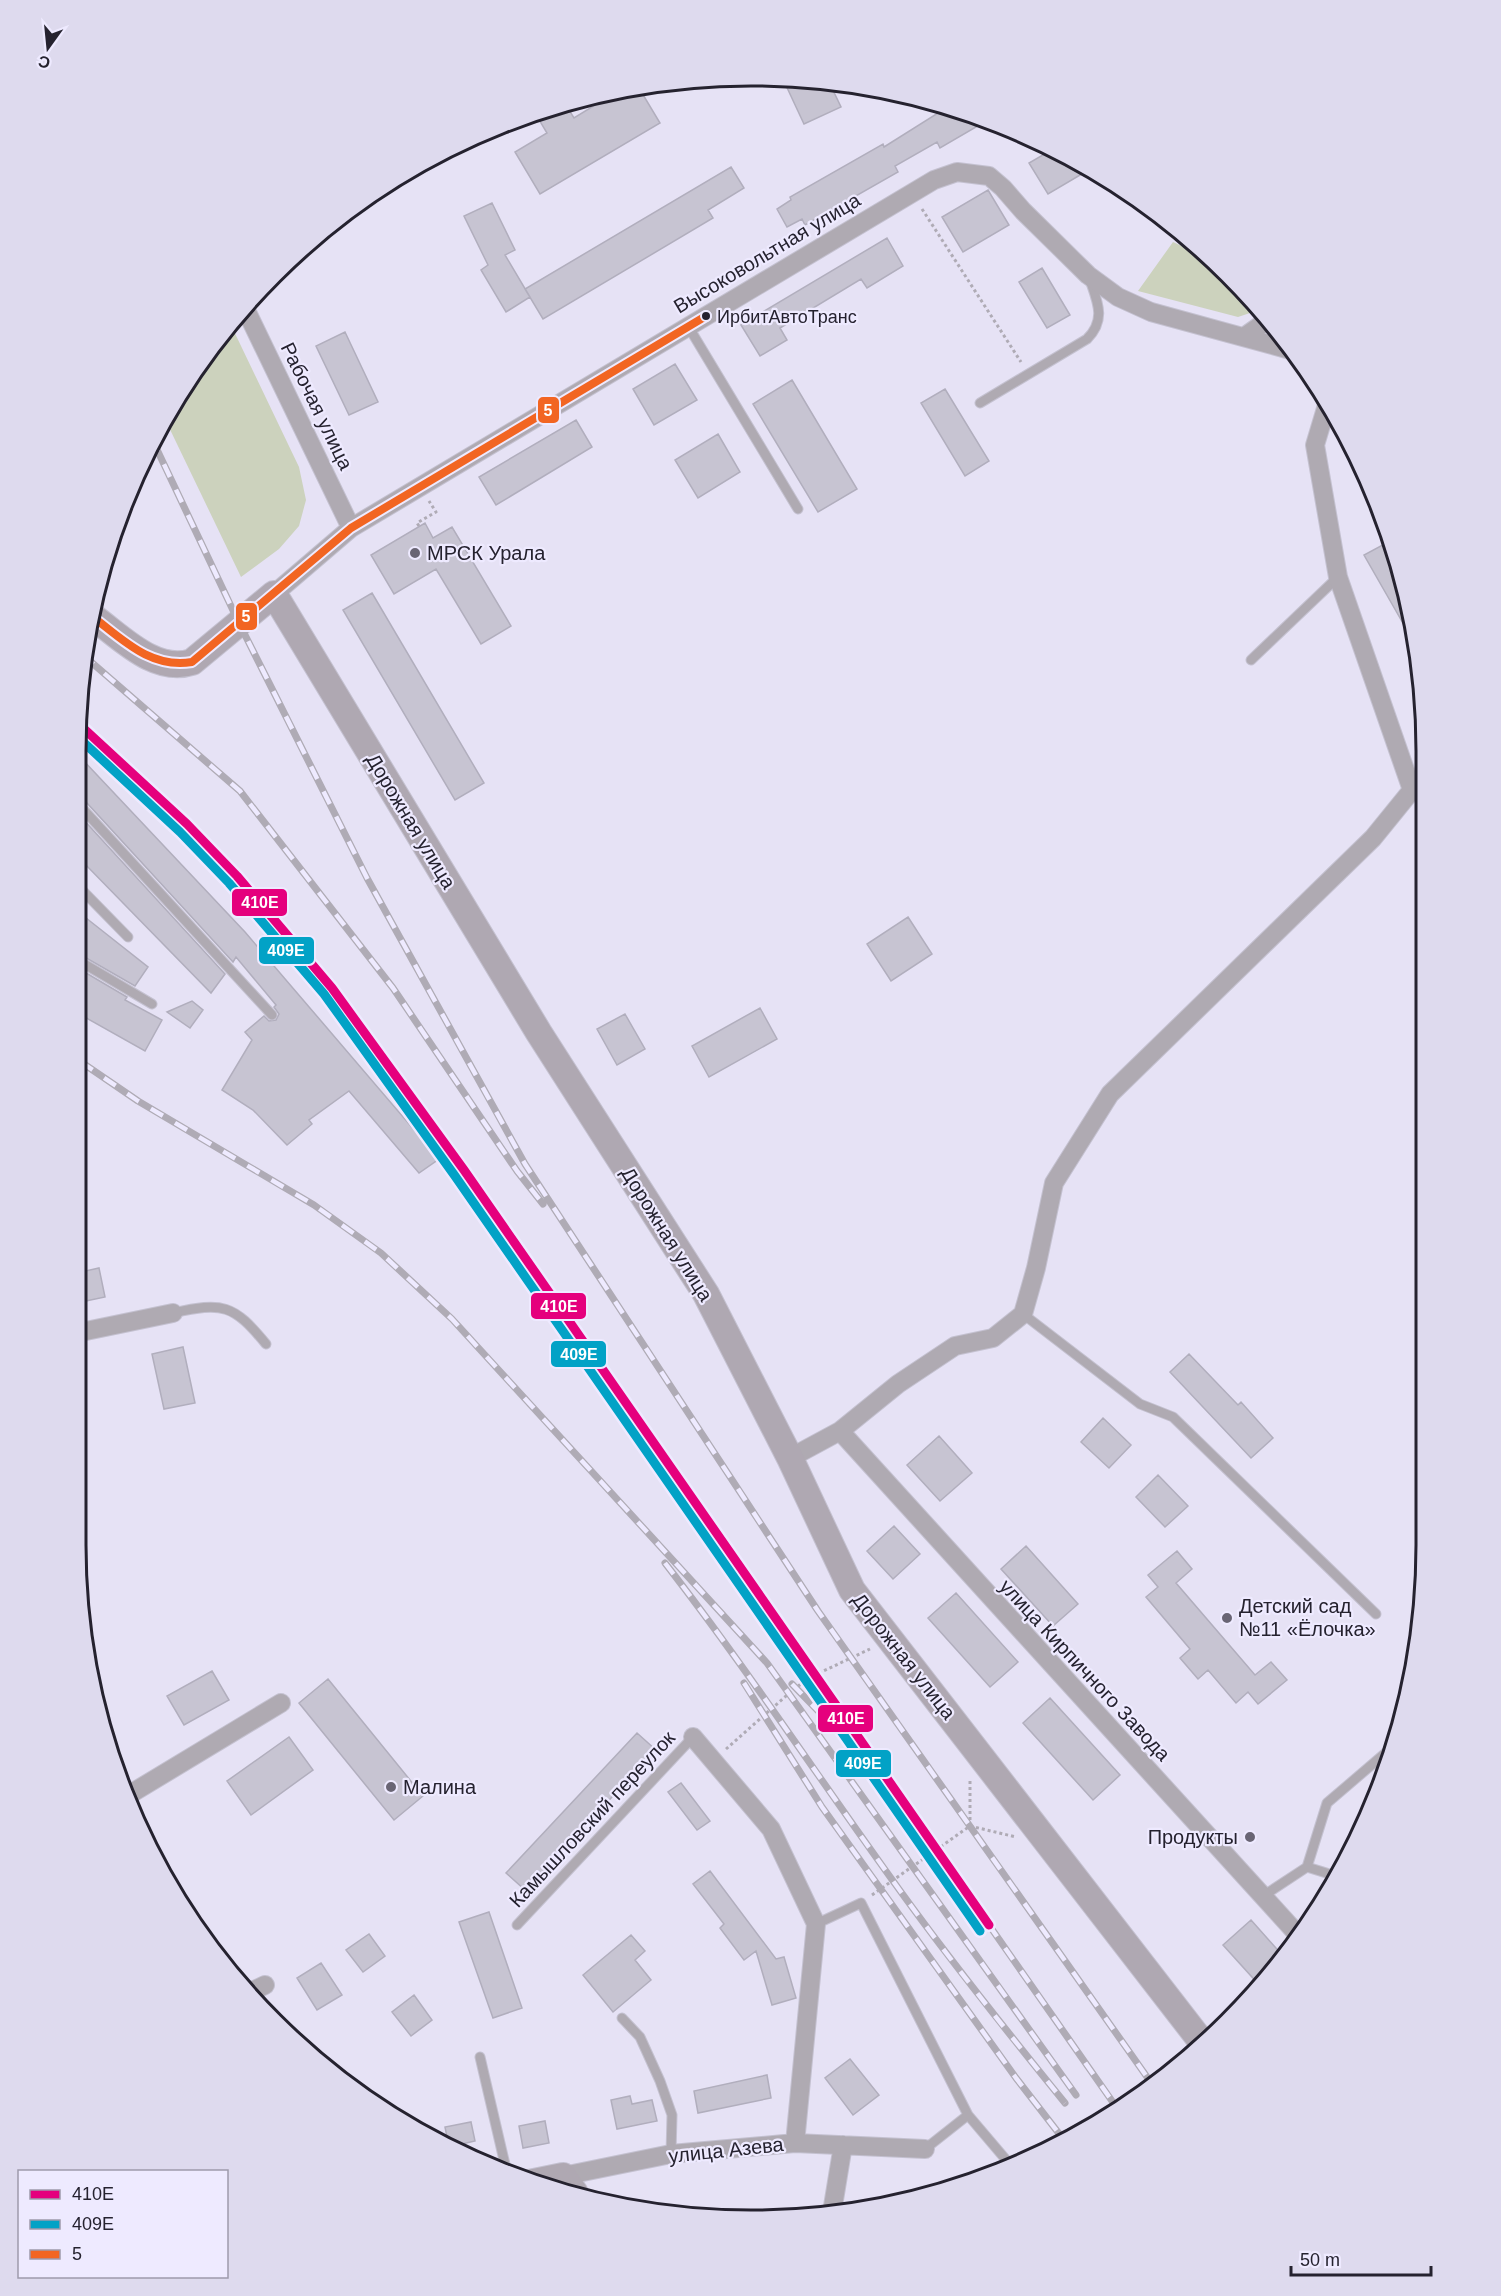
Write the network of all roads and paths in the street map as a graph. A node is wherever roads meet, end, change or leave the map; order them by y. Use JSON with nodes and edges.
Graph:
{"nodes":[{"id":1,"x":921,"y":208,"type":"dead end"},
{"id":2,"x":1088,"y":275,"type":"junction"},
{"id":3,"x":248,"y":315,"type":"edge"},
{"id":4,"x":1261,"y":325,"type":"edge"},
{"id":5,"x":688,"y":326,"type":"junction"},
{"id":6,"x":1244,"y":338,"type":"junction"},
{"id":7,"x":1279,"y":347,"type":"edge"},
{"id":8,"x":1029,"y":374,"type":"junction"},
{"id":9,"x":981,"y":403,"type":"dead end"},
{"id":10,"x":1325,"y":416,"type":"edge"},
{"id":11,"x":419,"y":506,"type":"dead end"},
{"id":12,"x":798,"y":509,"type":"dead end"},
{"id":13,"x":419,"y":526,"type":"dead end"},
{"id":14,"x":351,"y":528,"type":"junction"},
{"id":15,"x":1338,"y":577,"type":"junction"},
{"id":16,"x":274,"y":594,"type":"junction"},
{"id":17,"x":98,"y":620,"type":"edge"},
{"id":18,"x":1251,"y":660,"type":"dead end"},
{"id":19,"x":1416,"y":787,"type":"edge"},
{"id":20,"x":1416,"y":794,"type":"edge"},
{"id":21,"x":86,"y":812,"type":"edge"},
{"id":22,"x":86,"y":894,"type":"edge"},
{"id":23,"x":128,"y":937,"type":"dead end"},
{"id":24,"x":86,"y":965,"type":"edge"},
{"id":25,"x":152,"y":1004,"type":"dead end"},
{"id":26,"x":272,"y":1015,"type":"dead end"},
{"id":27,"x":173,"y":1313,"type":"joint"},
{"id":28,"x":1023,"y":1314,"type":"junction"},
{"id":29,"x":86,"y":1331,"type":"edge"},
{"id":30,"x":266,"y":1344,"type":"dead end"},
{"id":31,"x":840,"y":1431,"type":"junction"},
{"id":32,"x":790,"y":1458,"type":"junction"},
{"id":33,"x":1376,"y":1614,"type":"dead end"},
{"id":34,"x":865,"y":1651,"type":"dead end"},
{"id":35,"x":281,"y":1703,"type":"dead end"},
{"id":36,"x":693,"y":1737,"type":"joint"},
{"id":37,"x":970,"y":1742,"type":"junction"},
{"id":38,"x":1381,"y":1757,"type":"edge"},
{"id":39,"x":713,"y":1761,"type":"junction"},
{"id":40,"x":133,"y":1792,"type":"edge"},
{"id":41,"x":970,"y":1826,"type":"junction"},
{"id":42,"x":1051,"y":1846,"type":"junction"},
{"id":43,"x":1307,"y":1867,"type":"junction"},
{"id":44,"x":1328,"y":1874,"type":"edge"},
{"id":45,"x":1263,"y":1896,"type":"junction"},
{"id":46,"x":861,"y":1903,"type":"junction"},
{"id":47,"x":816,"y":1924,"type":"junction"},
{"id":48,"x":517,"y":1925,"type":"dead end"},
{"id":49,"x":1293,"y":1929,"type":"edge"},
{"id":50,"x":265,"y":1985,"type":"dead end"},
{"id":51,"x":256,"y":1989,"type":"edge"},
{"id":52,"x":622,"y":2018,"type":"dead end"},
{"id":53,"x":1198,"y":2037,"type":"edge"},
{"id":54,"x":480,"y":2057,"type":"dead end"},
{"id":55,"x":968,"y":2115,"type":"junction"},
{"id":56,"x":795,"y":2143,"type":"junction"},
{"id":57,"x":843,"y":2145,"type":"junction"},
{"id":58,"x":925,"y":2149,"type":"joint"},
{"id":59,"x":671,"y":2154,"type":"junction"},
{"id":60,"x":1005,"y":2160,"type":"edge"},
{"id":61,"x":504,"y":2163,"type":"edge"},
{"id":62,"x":569,"y":2185,"type":"edge"},
{"id":63,"x":833,"y":2205,"type":"edge"}],
"edges":[{"from":1,"to":8,"type":"path"},
{"from":2,"to":5,"type":"street","name":"Высоковольтная улица"},
{"from":2,"to":6,"type":"street","name":"Высоковольтная улица"},
{"from":2,"to":8,"type":"lane"},
{"from":3,"to":14,"type":"street","name":"Рабочая улица"},
{"from":4,"to":6,"type":"street"},
{"from":5,"to":12,"type":"lane"},
{"from":5,"to":14,"type":"street","name":"Высоковольтная улица"},
{"from":6,"to":7,"type":"street","name":"Высоковольтная улица"},
{"from":8,"to":9,"type":"lane"},
{"from":10,"to":15,"type":"street"},
{"from":11,"to":13,"type":"path"},
{"from":14,"to":16,"type":"street","name":"Высоковольтная улица"},
{"from":15,"to":18,"type":"lane"},
{"from":15,"to":19,"type":"street"},
{"from":16,"to":17,"type":"street"},
{"from":16,"to":32,"type":"street","name":"Дорожная улица"},
{"from":20,"to":28,"type":"street"},
{"from":21,"to":26,"type":"lane"},
{"from":22,"to":23,"type":"lane"},
{"from":24,"to":25,"type":"lane"},
{"from":27,"to":29,"type":"street"},
{"from":27,"to":30,"type":"lane"},
{"from":28,"to":31,"type":"street"},
{"from":28,"to":33,"type":"lane"},
{"from":31,"to":32,"type":"street"},
{"from":31,"to":45,"type":"street","name":"улица Кирпичного Завода"},
{"from":32,"to":37,"type":"street","name":"Дорожная улица"},
{"from":34,"to":39,"type":"path"},
{"from":35,"to":40,"type":"street"},
{"from":36,"to":39,"type":"street"},
{"from":36,"to":48,"type":"lane","name":"Камышловский переулок"},
{"from":37,"to":41,"type":"path"},
{"from":37,"to":42,"type":"street","name":"Дорожная улица"},
{"from":38,"to":43,"type":"lane"},
{"from":39,"to":47,"type":"street"},
{"from":41,"to":42,"type":"path"},
{"from":41,"to":46,"type":"path"},
{"from":42,"to":53,"type":"street","name":"Дорожная улица"},
{"from":43,"to":44,"type":"lane"},
{"from":43,"to":45,"type":"lane"},
{"from":45,"to":49,"type":"street","name":"улица Кирпичного Завода"},
{"from":46,"to":47,"type":"lane"},
{"from":46,"to":55,"type":"lane"},
{"from":47,"to":56,"type":"street"},
{"from":50,"to":51,"type":"street"},
{"from":52,"to":59,"type":"lane"},
{"from":54,"to":61,"type":"lane"},
{"from":55,"to":58,"type":"lane"},
{"from":55,"to":60,"type":"lane"},
{"from":56,"to":57,"type":"street","name":"улица Азева"},
{"from":56,"to":59,"type":"street","name":"улица Азева"},
{"from":57,"to":58,"type":"street","name":"улица Азева"},
{"from":57,"to":63,"type":"street"},
{"from":59,"to":62,"type":"street","name":"улица Азева"}]}
